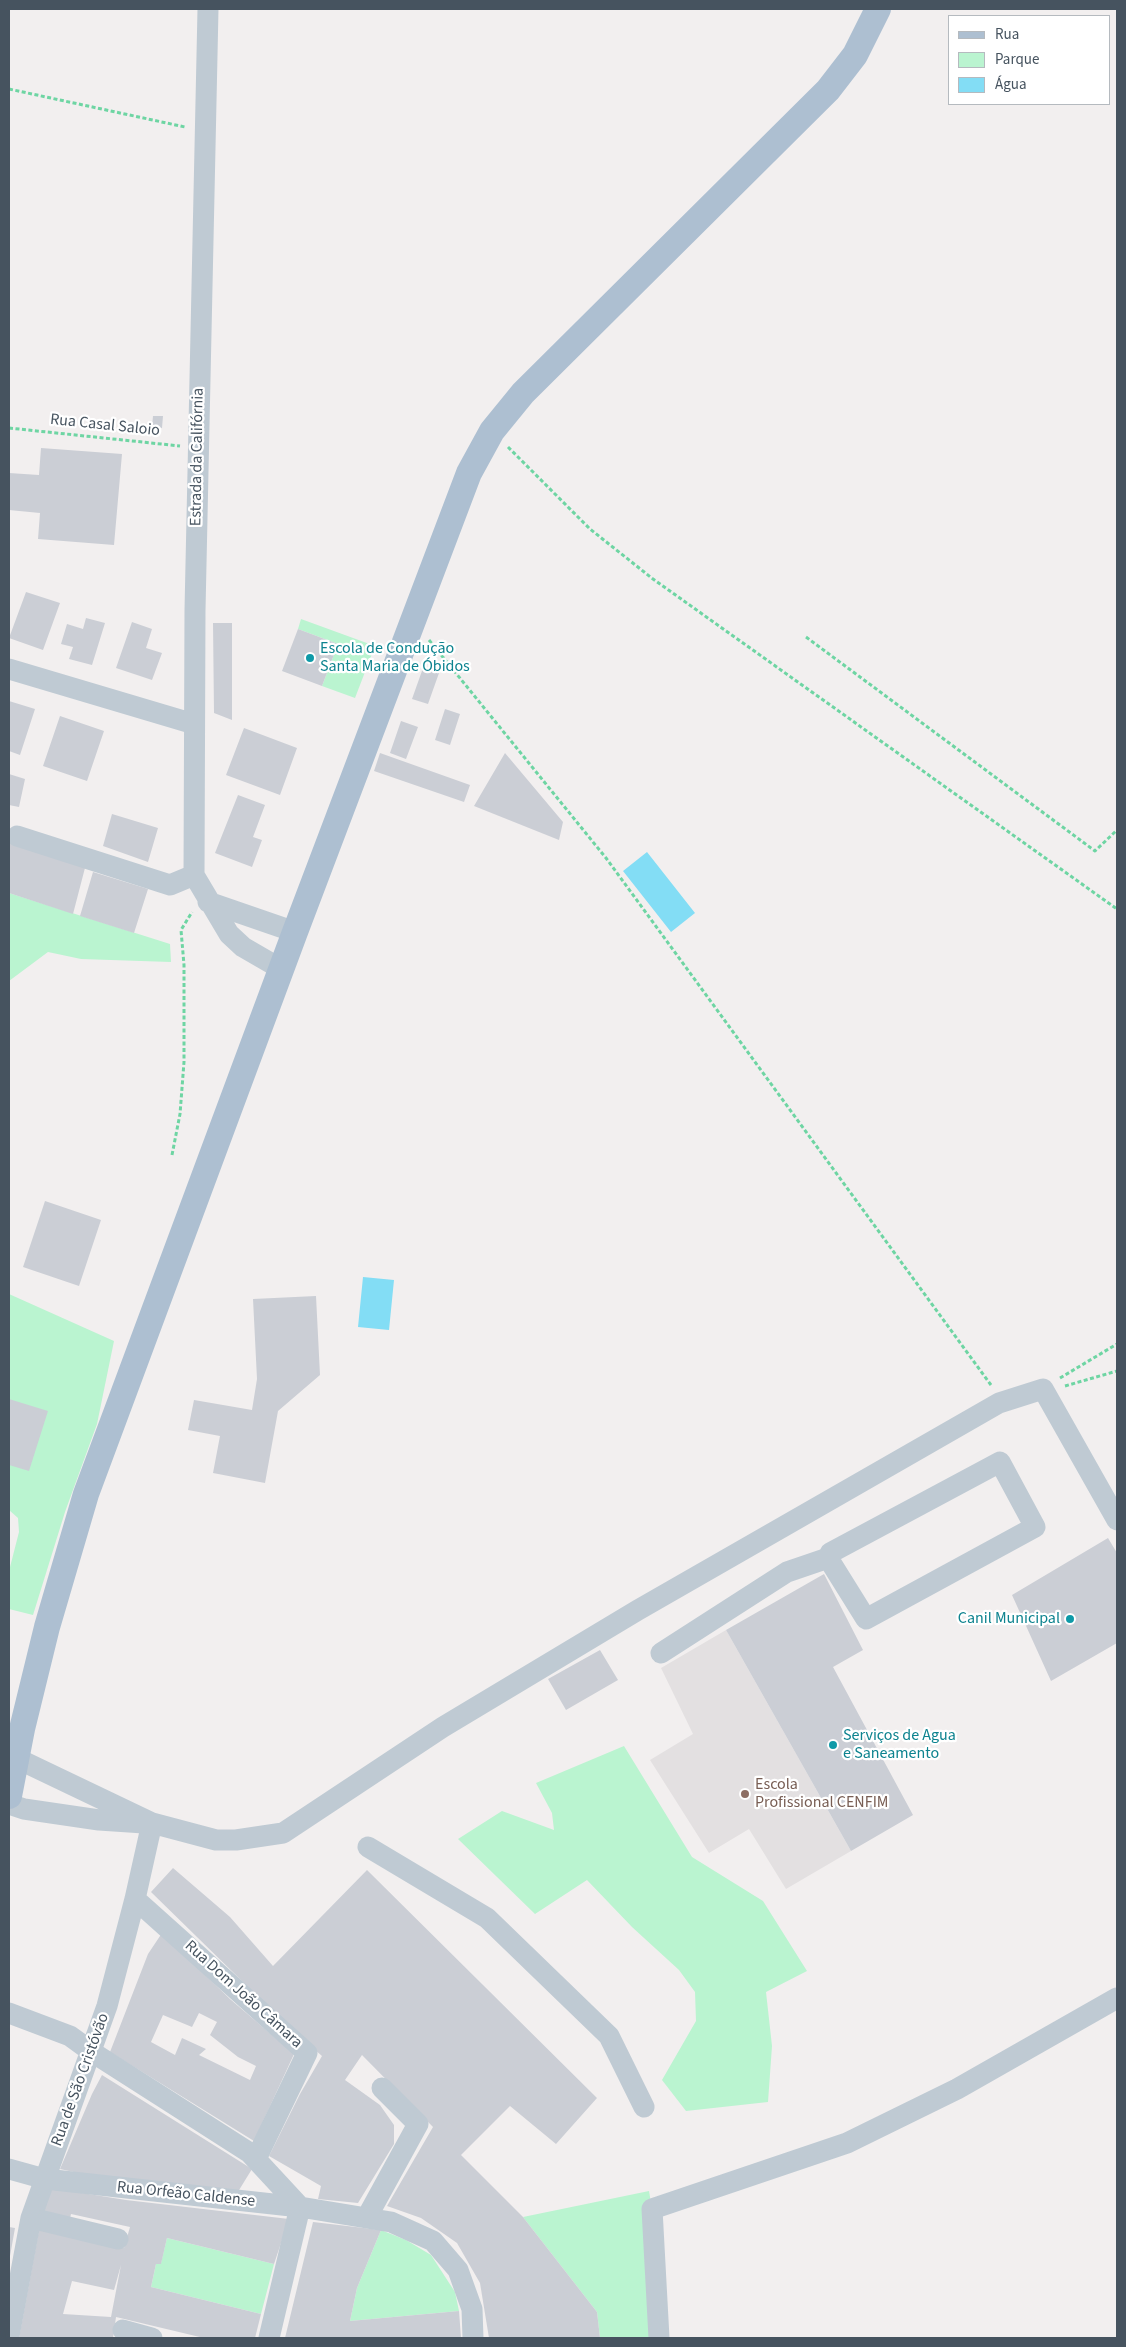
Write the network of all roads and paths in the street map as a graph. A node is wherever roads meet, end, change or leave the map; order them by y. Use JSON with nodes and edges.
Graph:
{"nodes":[{"id":1,"x":208,"y":9,"type":"edge"},
{"id":2,"x":878,"y":9,"type":"edge"},
{"id":3,"x":9,"y":88,"type":"edge"},
{"id":4,"x":205,"y":132,"type":"junction"},
{"id":5,"x":9,"y":428,"type":"edge"},
{"id":6,"x":492,"y":431,"type":"junction"},
{"id":7,"x":198,"y":448,"type":"junction"},
{"id":8,"x":411,"y":626,"type":"junction"},
{"id":9,"x":806,"y":637,"type":"dead end"},
{"id":10,"x":9,"y":669,"type":"edge"},
{"id":11,"x":194,"y":724,"type":"junction"},
{"id":12,"x":1117,"y":830,"type":"edge"},
{"id":13,"x":17,"y":836,"type":"dead end"},
{"id":14,"x":194,"y":876,"type":"junction"},
{"id":15,"x":206,"y":898,"type":"junction"},
{"id":16,"x":1117,"y":909,"type":"edge"},
{"id":17,"x":294,"y":932,"type":"junction"},
{"id":18,"x":281,"y":969,"type":"junction"},
{"id":19,"x":172,"y":1155,"type":"dead end"},
{"id":20,"x":1117,"y":1344,"type":"edge"},
{"id":21,"x":1117,"y":1371,"type":"edge"},
{"id":22,"x":1042,"y":1389,"type":"junction"},
{"id":23,"x":1004,"y":1402,"type":"junction"},
{"id":24,"x":1117,"y":1520,"type":"edge"},
{"id":25,"x":830,"y":1553,"type":"dead end"},
{"id":26,"x":661,"y":1653,"type":"dead end"},
{"id":27,"x":16,"y":1758,"type":"junction"},
{"id":28,"x":9,"y":1796,"type":"edge"},
{"id":29,"x":9,"y":1804,"type":"edge"},
{"id":30,"x":152,"y":1823,"type":"junction"},
{"id":31,"x":368,"y":1847,"type":"dead end"},
{"id":32,"x":135,"y":1899,"type":"junction"},
{"id":33,"x":1117,"y":1998,"type":"edge"},
{"id":34,"x":9,"y":2013,"type":"edge"},
{"id":35,"x":92,"y":2052,"type":"junction"},
{"id":36,"x":382,"y":2088,"type":"dead end"},
{"id":37,"x":644,"y":2107,"type":"dead end"},
{"id":38,"x":256,"y":2159,"type":"junction"},
{"id":39,"x":9,"y":2169,"type":"edge"},
{"id":40,"x":45,"y":2178,"type":"junction"},
{"id":41,"x":300,"y":2207,"type":"junction"},
{"id":42,"x":367,"y":2217,"type":"junction"},
{"id":43,"x":31,"y":2218,"type":"junction"},
{"id":44,"x":118,"y":2239,"type":"dead end"},
{"id":45,"x":123,"y":2330,"type":"dead end"},
{"id":46,"x":9,"y":2336,"type":"edge"},
{"id":47,"x":152,"y":2338,"type":"edge"},
{"id":48,"x":269,"y":2338,"type":"edge"},
{"id":49,"x":473,"y":2338,"type":"edge"},
{"id":50,"x":659,"y":2338,"type":"edge"}],
"edges":[{"from":1,"to":4,"type":"street","name":"Estrada da Califórnia"},
{"from":2,"to":6,"type":"main road"},
{"from":3,"to":4,"type":"path"},
{"from":4,"to":7,"type":"street","name":"Estrada da Califórnia"},
{"from":5,"to":7,"type":"path","name":"Rua Casal Saloio"},
{"from":6,"to":8,"type":"main road"},
{"from":6,"to":16,"type":"path"},
{"from":7,"to":11,"type":"street","name":"Estrada da Califórnia"},
{"from":8,"to":17,"type":"main road"},
{"from":8,"to":23,"type":"path"},
{"from":9,"to":12,"type":"path"},
{"from":10,"to":11,"type":"street"},
{"from":11,"to":14,"type":"street","name":"Estrada da Califórnia"},
{"from":13,"to":14,"type":"street"},
{"from":14,"to":15,"type":"street","name":"Estrada da Califórnia"},
{"from":15,"to":17,"type":"street"},
{"from":15,"to":18,"type":"street","name":"Estrada da Califórnia"},
{"from":15,"to":19,"type":"path"},
{"from":17,"to":18,"type":"main road"},
{"from":18,"to":27,"type":"main road"},
{"from":20,"to":22,"type":"path"},
{"from":21,"to":22,"type":"path"},
{"from":22,"to":23,"type":"street"},
{"from":22,"to":24,"type":"street"},
{"from":23,"to":30,"type":"street"},
{"from":25,"to":26,"type":"street"},
{"from":27,"to":28,"type":"main road"},
{"from":27,"to":30,"type":"street"},
{"from":29,"to":30,"type":"street"},
{"from":30,"to":32,"type":"street","name":"Rua de São Cristóvão"},
{"from":31,"to":37,"type":"street"},
{"from":32,"to":35,"type":"street","name":"Rua de São Cristóvão"},
{"from":32,"to":38,"type":"street","name":"Rua Dom João Câmara"},
{"from":33,"to":50,"type":"street"},
{"from":34,"to":35,"type":"street","name":"Rua Orfeão Caldense"},
{"from":35,"to":38,"type":"street","name":"Rua Orfeão Caldense"},
{"from":35,"to":40,"type":"street","name":"Rua de São Cristóvão"},
{"from":36,"to":42,"type":"street"},
{"from":38,"to":41,"type":"street","name":"Rua Orfeão Caldense"},
{"from":39,"to":40,"type":"street","name":"Rua Orfeão Caldense"},
{"from":40,"to":41,"type":"street","name":"Rua Orfeão Caldense"},
{"from":40,"to":43,"type":"street","name":"Rua de São Cristóvão"},
{"from":41,"to":42,"type":"street"},
{"from":41,"to":48,"type":"street"},
{"from":42,"to":49,"type":"street"},
{"from":43,"to":44,"type":"street"},
{"from":43,"to":46,"type":"street","name":"Rua de São Cristóvão"},
{"from":45,"to":47,"type":"street"}]}
